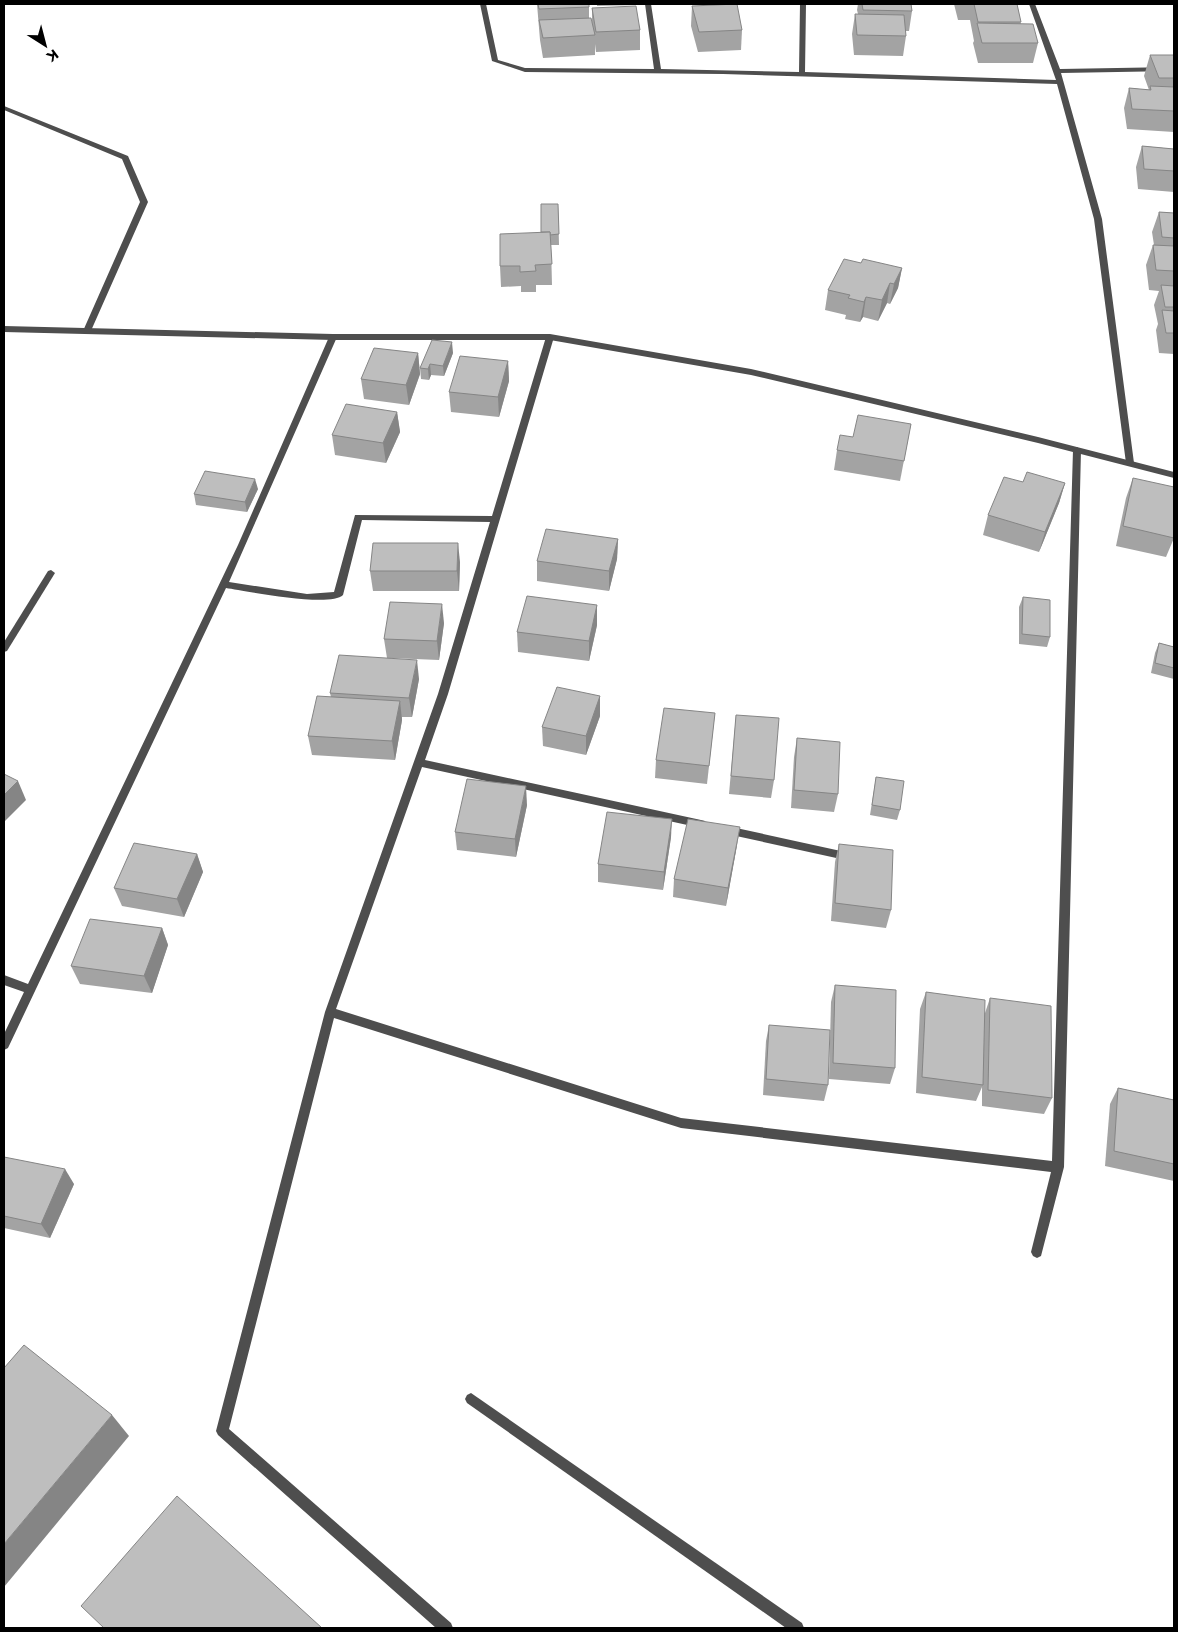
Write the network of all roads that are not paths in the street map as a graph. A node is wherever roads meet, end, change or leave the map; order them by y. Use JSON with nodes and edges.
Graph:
{"nodes":[{"id":1,"x":482,"y":4,"type":"edge"},
{"id":2,"x":648,"y":4,"type":"edge"},
{"id":3,"x":803,"y":4,"type":"edge"},
{"id":4,"x":1032,"y":4,"type":"edge"},
{"id":5,"x":1174,"y":70,"type":"edge"},
{"id":6,"x":658,"y":71,"type":"junction"},
{"id":7,"x":1057,"y":71,"type":"junction"},
{"id":8,"x":802,"y":74,"type":"junction"},
{"id":9,"x":1060,"y":82,"type":"junction"},
{"id":10,"x":4,"y":108,"type":"edge"},
{"id":11,"x":4,"y":329,"type":"edge"},
{"id":12,"x":87,"y":331,"type":"junction"},
{"id":13,"x":333,"y":337,"type":"junction"},
{"id":14,"x":550,"y":337,"type":"junction"},
{"id":15,"x":1077,"y":450,"type":"junction"},
{"id":16,"x":1130,"y":463,"type":"junction"},
{"id":17,"x":1174,"y":475,"type":"edge"},
{"id":18,"x":495,"y":519,"type":"junction"},
{"id":19,"x":51,"y":573,"type":"dead end"},
{"id":20,"x":223,"y":584,"type":"junction"},
{"id":21,"x":4,"y":649,"type":"edge"},
{"id":22,"x":418,"y":762,"type":"junction"},
{"id":23,"x":853,"y":857,"type":"edge"},
{"id":24,"x":4,"y":980,"type":"edge"},
{"id":25,"x":30,"y":990,"type":"junction"},
{"id":26,"x":330,"y":1012,"type":"junction"},
{"id":27,"x":4,"y":1045,"type":"edge"},
{"id":28,"x":1058,"y":1167,"type":"junction"},
{"id":29,"x":1037,"y":1252,"type":"dead end"},
{"id":30,"x":472,"y":1399,"type":"dead end"},
{"id":31,"x":446,"y":1628,"type":"edge"},
{"id":32,"x":797,"y":1628,"type":"edge"}],
"edges":[{"from":1,"to":6,"type":"street"},
{"from":2,"to":6,"type":"street"},
{"from":3,"to":8,"type":"street"},
{"from":4,"to":7,"type":"street"},
{"from":5,"to":7,"type":"street"},
{"from":6,"to":8,"type":"street"},
{"from":7,"to":9,"type":"street"},
{"from":8,"to":9,"type":"street"},
{"from":9,"to":16,"type":"street"},
{"from":10,"to":12,"type":"street"},
{"from":11,"to":12,"type":"street"},
{"from":12,"to":13,"type":"street"},
{"from":13,"to":14,"type":"street"},
{"from":13,"to":20,"type":"street"},
{"from":14,"to":15,"type":"street"},
{"from":14,"to":18,"type":"street"},
{"from":15,"to":16,"type":"street"},
{"from":15,"to":28,"type":"street"},
{"from":16,"to":17,"type":"street"},
{"from":18,"to":20,"type":"street"},
{"from":18,"to":22,"type":"street"},
{"from":19,"to":21,"type":"street"},
{"from":20,"to":25,"type":"street"},
{"from":22,"to":23,"type":"street"},
{"from":22,"to":26,"type":"street"},
{"from":24,"to":25,"type":"street"},
{"from":25,"to":27,"type":"street"},
{"from":26,"to":28,"type":"street"},
{"from":26,"to":31,"type":"street"},
{"from":28,"to":29,"type":"street"},
{"from":30,"to":32,"type":"street"}]}
